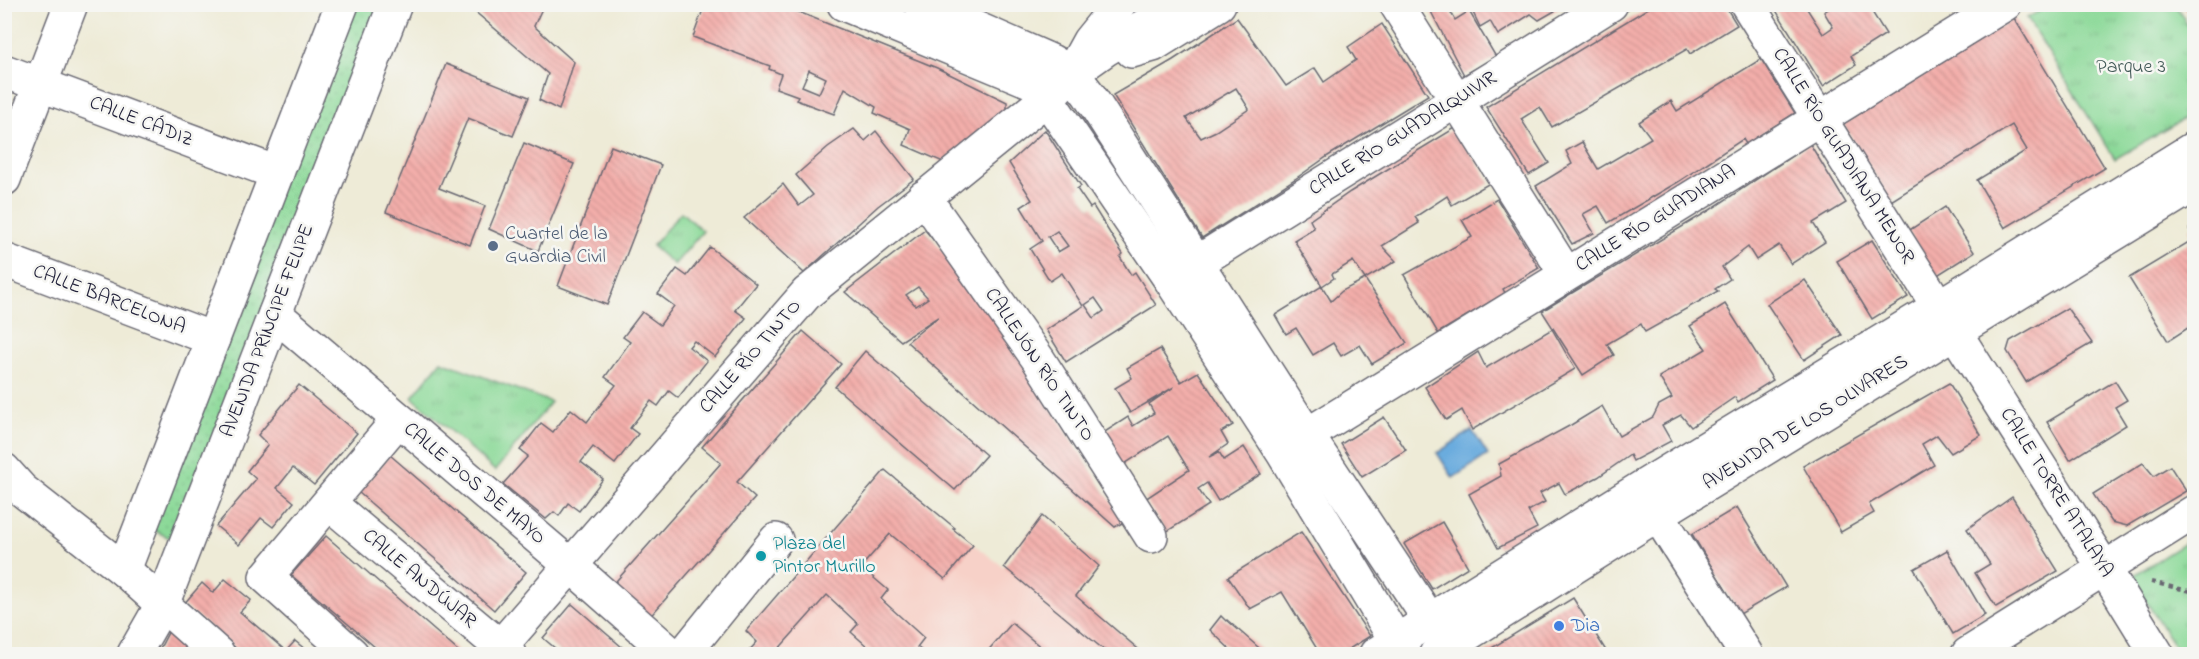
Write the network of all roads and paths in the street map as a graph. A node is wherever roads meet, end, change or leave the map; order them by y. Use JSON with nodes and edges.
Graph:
{"nodes":[{"id":1,"x":71,"y":4,"type":"edge"},
{"id":2,"x":342,"y":4,"type":"edge"},
{"id":3,"x":395,"y":4,"type":"edge"},
{"id":4,"x":921,"y":4,"type":"edge"},
{"id":5,"x":1096,"y":4,"type":"edge"},
{"id":6,"x":1119,"y":4,"type":"edge"},
{"id":7,"x":1166,"y":4,"type":"edge"},
{"id":8,"x":1219,"y":4,"type":"edge"},
{"id":9,"x":1396,"y":4,"type":"edge"},
{"id":10,"x":1611,"y":4,"type":"edge"},
{"id":11,"x":1747,"y":4,"type":"edge"},
{"id":12,"x":2006,"y":4,"type":"edge"},
{"id":13,"x":862,"y":8,"type":"edge"},
{"id":14,"x":1106,"y":49,"type":"junction"},
{"id":15,"x":4,"y":71,"type":"edge"},
{"id":16,"x":1072,"y":73,"type":"junction"},
{"id":17,"x":40,"y":84,"type":"junction"},
{"id":18,"x":1046,"y":99,"type":"junction"},
{"id":19,"x":1457,"y":101,"type":"junction"},
{"id":20,"x":1819,"y":118,"type":"junction"},
{"id":21,"x":2194,"y":148,"type":"edge"},
{"id":22,"x":277,"y":173,"type":"junction"},
{"id":23,"x":4,"y":179,"type":"edge"},
{"id":24,"x":2194,"y":185,"type":"edge"},
{"id":25,"x":924,"y":197,"type":"junction"},
{"id":26,"x":4,"y":260,"type":"edge"},
{"id":27,"x":1183,"y":271,"type":"junction"},
{"id":28,"x":1566,"y":274,"type":"junction"},
{"id":29,"x":275,"y":314,"type":"junction"},
{"id":30,"x":1947,"y":319,"type":"junction"},
{"id":31,"x":213,"y":339,"type":"junction"},
{"id":32,"x":398,"y":420,"type":"junction"},
{"id":33,"x":1295,"y":444,"type":"junction"},
{"id":34,"x":4,"y":471,"type":"edge"},
{"id":35,"x":1649,"y":501,"type":"junction"},
{"id":36,"x":329,"y":503,"type":"junction"},
{"id":37,"x":2194,"y":512,"type":"edge"},
{"id":38,"x":1151,"y":536,"type":"dead end"},
{"id":39,"x":776,"y":540,"type":"dead end"},
{"id":40,"x":570,"y":565,"type":"junction"},
{"id":41,"x":2104,"y":568,"type":"junction"},
{"id":42,"x":124,"y":570,"type":"junction"},
{"id":43,"x":162,"y":606,"type":"junction"},
{"id":44,"x":1438,"y":641,"type":"edge"},
{"id":45,"x":1392,"y":650,"type":"edge"},
{"id":46,"x":501,"y":652,"type":"edge"},
{"id":47,"x":134,"y":654,"type":"edge"},
{"id":48,"x":218,"y":654,"type":"edge"},
{"id":49,"x":352,"y":654,"type":"edge"},
{"id":50,"x":670,"y":654,"type":"edge"},
{"id":51,"x":684,"y":654,"type":"edge"},
{"id":52,"x":1746,"y":654,"type":"edge"},
{"id":53,"x":1968,"y":654,"type":"edge"},
{"id":54,"x":2157,"y":654,"type":"edge"}],
"edges":[{"from":1,"to":17,"type":"street"},
{"from":2,"to":22,"type":"street"},
{"from":3,"to":29,"type":"street","name":"AVENIDA PRÍNCIPE FELIPE"},
{"from":4,"to":16,"type":"street"},
{"from":5,"to":16,"type":"street"},
{"from":6,"to":16,"type":"street"},
{"from":7,"to":14,"type":"street"},
{"from":8,"to":14,"type":"street"},
{"from":9,"to":19,"type":"street"},
{"from":10,"to":19,"type":"street","name":"CALLE RÍO GUADALQUIVIR"},
{"from":11,"to":20,"type":"street","name":"CALLE RÍO GUADIANA MENOR"},
{"from":12,"to":20,"type":"street","name":"CALLE RÍO GUADIANA"},
{"from":13,"to":18,"type":"street"},
{"from":14,"to":16,"type":"street"},
{"from":15,"to":17,"type":"street","name":"CALLE CÁDIZ"},
{"from":16,"to":18,"type":"street","name":"CALLE RÍO TINTO"},
{"from":16,"to":27,"type":"street"},
{"from":17,"to":22,"type":"street","name":"CALLE CÁDIZ"},
{"from":17,"to":23,"type":"street"},
{"from":18,"to":25,"type":"street","name":"CALLE RÍO TINTO"},
{"from":18,"to":27,"type":"street"},
{"from":19,"to":27,"type":"street","name":"CALLE RÍO GUADALQUIVIR"},
{"from":19,"to":28,"type":"street"},
{"from":20,"to":28,"type":"street","name":"CALLE RÍO GUADIANA"},
{"from":20,"to":30,"type":"street","name":"CALLE RÍO GUADIANA MENOR"},
{"from":21,"to":30,"type":"street","name":"AVENIDA DE LOS OLIVARES"},
{"from":22,"to":31,"type":"street"},
{"from":24,"to":30,"type":"street","name":"AVENIDA DE LOS OLIVARES"},
{"from":25,"to":38,"type":"street","name":"CALLEJÓN RÍO TINTO"},
{"from":25,"to":40,"type":"street","name":"CALLE RÍO TINTO"},
{"from":26,"to":31,"type":"street","name":"CALLE BARCELONA"},
{"from":27,"to":33,"type":"street"},
{"from":28,"to":33,"type":"street","name":"CALLE RÍO GUADIANA"},
{"from":29,"to":32,"type":"street","name":"CALLE DOS DE MAYO"},
{"from":29,"to":43,"type":"street","name":"AVENIDA PRÍNCIPE FELIPE"},
{"from":30,"to":35,"type":"street","name":"AVENIDA DE LOS OLIVARES"},
{"from":30,"to":41,"type":"street","name":"CALLE TORRE ATALAYA"},
{"from":31,"to":42,"type":"street"},
{"from":32,"to":36,"type":"street"},
{"from":32,"to":40,"type":"street","name":"CALLE DOS DE MAYO"},
{"from":33,"to":44,"type":"street"},
{"from":33,"to":45,"type":"street"},
{"from":34,"to":42,"type":"street"},
{"from":35,"to":44,"type":"street","name":"AVENIDA DE LOS OLIVARES"},
{"from":35,"to":52,"type":"street"},
{"from":36,"to":46,"type":"street","name":"CALLE ANDÚJAR"},
{"from":36,"to":49,"type":"street"},
{"from":37,"to":41,"type":"street"},
{"from":39,"to":51,"type":"street"},
{"from":40,"to":46,"type":"street","name":"CALLE RÍO TINTO"},
{"from":40,"to":50,"type":"street","name":"CALLE DOS DE MAYO"},
{"from":41,"to":53,"type":"street"},
{"from":41,"to":54,"type":"street","name":"CALLE TORRE ATALAYA"},
{"from":42,"to":43,"type":"street"},
{"from":43,"to":47,"type":"street","name":"AVENIDA PRÍNCIPE FELIPE"},
{"from":43,"to":48,"type":"street"},
{"from":44,"to":45,"type":"street","name":"AVENIDA DE LOS OLIVARES"}]}
